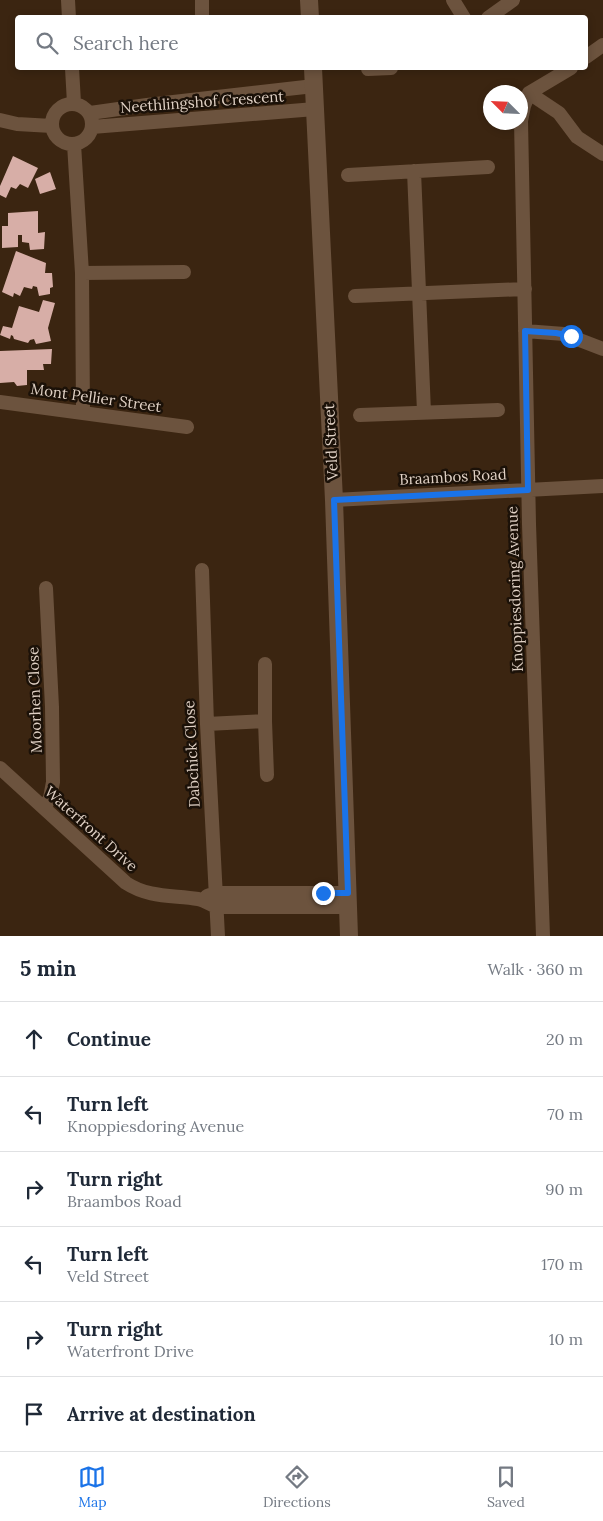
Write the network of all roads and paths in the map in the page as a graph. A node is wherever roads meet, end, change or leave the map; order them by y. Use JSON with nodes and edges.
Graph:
{"nodes":[{"id":1,"x":68,"y":0,"type":"edge"},
{"id":2,"x":202,"y":0,"type":"edge"},
{"id":3,"x":309,"y":0,"type":"edge"},
{"id":4,"x":453,"y":0,"type":"edge"},
{"id":5,"x":513,"y":0,"type":"edge"},
{"id":6,"x":69,"y":15,"type":"edge"},
{"id":7,"x":202,"y":15,"type":"edge"},
{"id":8,"x":310,"y":15,"type":"edge"},
{"id":9,"x":462,"y":15,"type":"edge"},
{"id":10,"x":492,"y":15,"type":"edge"},
{"id":11,"x":603,"y":46,"type":"edge"},
{"id":12,"x":588,"y":57,"type":"edge"},
{"id":13,"x":72,"y":70,"type":"edge"},
{"id":14,"x":313,"y":70,"type":"edge"},
{"id":15,"x":568,"y":70,"type":"edge"},
{"id":16,"x":314,"y":86,"type":"junction"},
{"id":17,"x":529,"y":93,"type":"junction"},
{"id":18,"x":74,"y":103,"type":"junction"},
{"id":19,"x":316,"y":109,"type":"junction"},
{"id":20,"x":90,"y":113,"type":"junction"},
{"id":21,"x":0,"y":120,"type":"edge"},
{"id":22,"x":52,"y":126,"type":"junction"},
{"id":23,"x":92,"y":127,"type":"junction"},
{"id":24,"x":74,"y":144,"type":"junction"},
{"id":25,"x":603,"y":154,"type":"edge"},
{"id":26,"x":488,"y":167,"type":"dead end"},
{"id":27,"x":414,"y":171,"type":"junction"},
{"id":28,"x":348,"y":176,"type":"dead end"},
{"id":29,"x":184,"y":272,"type":"dead end"},
{"id":30,"x":82,"y":273,"type":"junction"},
{"id":31,"x":525,"y":290,"type":"junction"},
{"id":32,"x":419,"y":294,"type":"junction"},
{"id":33,"x":355,"y":296,"type":"dead end"},
{"id":34,"x":525,"y":331,"type":"junction"},
{"id":35,"x":603,"y":349,"type":"edge"},
{"id":36,"x":0,"y":402,"type":"edge"},
{"id":37,"x":498,"y":410,"type":"dead end"},
{"id":38,"x":83,"y":412,"type":"junction"},
{"id":39,"x":424,"y":412,"type":"junction"},
{"id":40,"x":360,"y":415,"type":"dead end"},
{"id":41,"x":187,"y":427,"type":"dead end"},
{"id":42,"x":603,"y":486,"type":"edge"},
{"id":43,"x":528,"y":490,"type":"junction"},
{"id":44,"x":334,"y":500,"type":"junction"},
{"id":45,"x":202,"y":570,"type":"dead end"},
{"id":46,"x":46,"y":588,"type":"dead end"},
{"id":47,"x":265,"y":664,"type":"dead end"},
{"id":48,"x":265,"y":721,"type":"junction"},
{"id":49,"x":207,"y":724,"type":"junction"},
{"id":50,"x":0,"y":768,"type":"edge"},
{"id":51,"x":267,"y":775,"type":"dead end"},
{"id":52,"x":44,"y":808,"type":"junction"},
{"id":53,"x":215,"y":900,"type":"junction"},
{"id":54,"x":348,"y":900,"type":"junction"},
{"id":55,"x":218,"y":936,"type":"edge"},
{"id":56,"x":349,"y":936,"type":"edge"},
{"id":57,"x":543,"y":936,"type":"edge"}],
"edges":[{"from":1,"to":6,"type":"street"},
{"from":2,"to":7,"type":"street"},
{"from":3,"to":8,"type":"street"},
{"from":4,"to":9,"type":"street"},
{"from":5,"to":10,"type":"street"},
{"from":11,"to":12,"type":"street"},
{"from":13,"to":18,"type":"street"},
{"from":14,"to":16,"type":"street","name":"Veld Street"},
{"from":15,"to":17,"type":"street"},
{"from":16,"to":19,"type":"street","name":"Veld Street"},
{"from":16,"to":20,"type":"street","name":"Neethlingshof Crescent"},
{"from":17,"to":25,"type":"street"},
{"from":17,"to":31,"type":"street","name":"Knoppiesdoring Avenue"},
{"from":18,"to":20,"type":"street"},
{"from":18,"to":22,"type":"street"},
{"from":19,"to":23,"type":"street","name":"Neethlingshof Crescent"},
{"from":19,"to":44,"type":"street","name":"Veld Street"},
{"from":20,"to":23,"type":"street"},
{"from":21,"to":22,"type":"street"},
{"from":22,"to":24,"type":"street"},
{"from":23,"to":24,"type":"street"},
{"from":24,"to":30,"type":"street"},
{"from":26,"to":27,"type":"street"},
{"from":27,"to":28,"type":"street"},
{"from":27,"to":32,"type":"street"},
{"from":29,"to":30,"type":"street"},
{"from":30,"to":38,"type":"street"},
{"from":31,"to":32,"type":"street"},
{"from":31,"to":34,"type":"street","name":"Knoppiesdoring Avenue"},
{"from":32,"to":33,"type":"street"},
{"from":32,"to":39,"type":"street"},
{"from":34,"to":35,"type":"street"},
{"from":34,"to":43,"type":"street","name":"Knoppiesdoring Avenue"},
{"from":36,"to":38,"type":"street","name":"Mont Pellier Street"},
{"from":37,"to":39,"type":"street"},
{"from":38,"to":41,"type":"street","name":"Mont Pellier Street"},
{"from":39,"to":40,"type":"street"},
{"from":42,"to":43,"type":"street","name":"Braambos Road"},
{"from":43,"to":44,"type":"street","name":"Braambos Road"},
{"from":43,"to":57,"type":"street","name":"Knoppiesdoring Avenue"},
{"from":44,"to":54,"type":"street","name":"Veld Street"},
{"from":45,"to":49,"type":"street","name":"Dabchick Close"},
{"from":46,"to":52,"type":"street","name":"Moorhen Close"},
{"from":47,"to":48,"type":"street"},
{"from":48,"to":49,"type":"street"},
{"from":48,"to":51,"type":"street"},
{"from":49,"to":53,"type":"street","name":"Dabchick Close"},
{"from":50,"to":52,"type":"street","name":"Waterfront Drive"},
{"from":52,"to":53,"type":"street","name":"Waterfront Drive"},
{"from":53,"to":54,"type":"street","name":"Waterfront Drive"},
{"from":53,"to":55,"type":"street","name":"Dabchick Close"},
{"from":54,"to":56,"type":"street","name":"Veld Street"}]}
